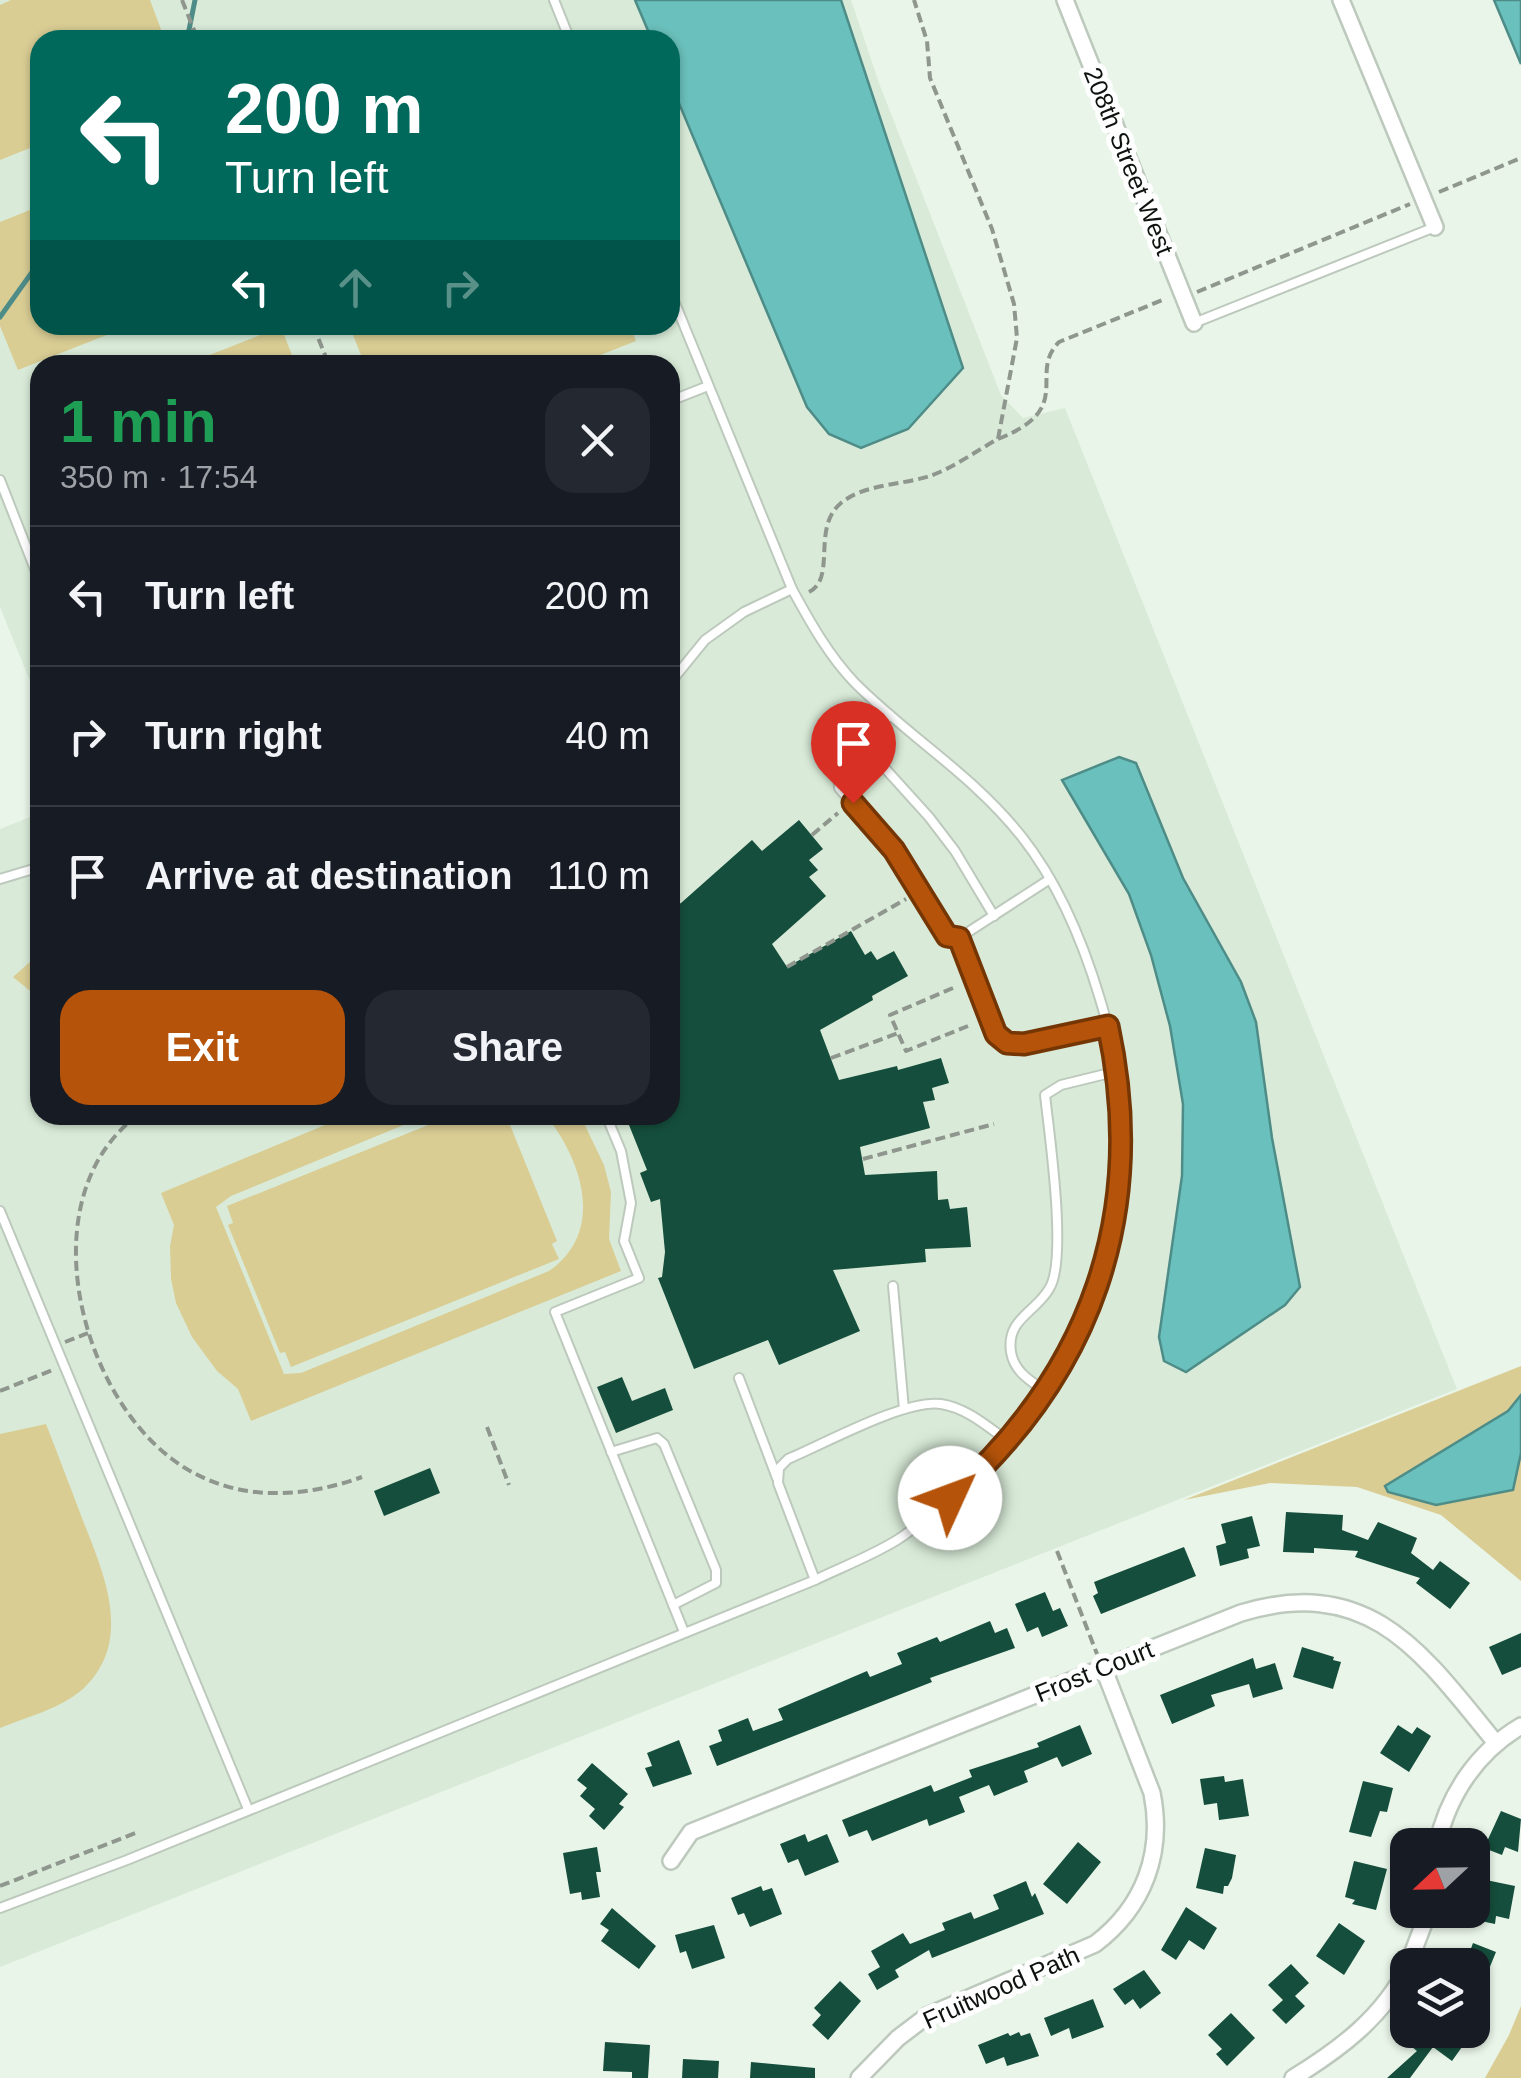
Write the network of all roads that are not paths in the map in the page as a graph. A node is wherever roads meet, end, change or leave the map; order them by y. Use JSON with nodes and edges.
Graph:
{"nodes":[{"id":1,"x":554,"y":0,"type":"edge"},
{"id":2,"x":1065,"y":0,"type":"edge"},
{"id":3,"x":1341,"y":0,"type":"edge"},
{"id":4,"x":566,"y":30,"type":"edge"},
{"id":5,"x":1435,"y":227,"type":"joint"},
{"id":6,"x":680,"y":315,"type":"edge"},
{"id":7,"x":1194,"y":323,"type":"joint"},
{"id":8,"x":708,"y":386,"type":"junction"},
{"id":9,"x":680,"y":396,"type":"edge"},
{"id":10,"x":0,"y":480,"type":"edge"},
{"id":11,"x":30,"y":556,"type":"edge"},
{"id":12,"x":792,"y":589,"type":"junction"},
{"id":13,"x":680,"y":671,"type":"edge"},
{"id":14,"x":890,"y":716,"type":"junction"},
{"id":15,"x":862,"y":744,"type":"junction"},
{"id":16,"x":30,"y":870,"type":"edge"},
{"id":17,"x":1050,"y":879,"type":"junction"},
{"id":18,"x":0,"y":880,"type":"edge"},
{"id":19,"x":994,"y":916,"type":"junction"},
{"id":20,"x":959,"y":938,"type":"junction"},
{"id":21,"x":1108,"y":1026,"type":"junction"},
{"id":22,"x":1118,"y":1070,"type":"junction"},
{"id":23,"x":609,"y":1125,"type":"edge"},
{"id":24,"x":0,"y":1211,"type":"edge"},
{"id":25,"x":893,"y":1286,"type":"dead end"},
{"id":26,"x":739,"y":1378,"type":"dead end"},
{"id":27,"x":1046,"y":1392,"type":"junction"},
{"id":28,"x":904,"y":1410,"type":"junction"},
{"id":29,"x":1009,"y":1442,"type":"junction"},
{"id":30,"x":611,"y":1452,"type":"junction"},
{"id":31,"x":778,"y":1482,"type":"junction"},
{"id":32,"x":815,"y":1580,"type":"junction"},
{"id":33,"x":673,"y":1605,"type":"junction"},
{"id":34,"x":684,"y":1632,"type":"junction"},
{"id":35,"x":1103,"y":1667,"type":"junction"},
{"id":36,"x":1521,"y":1726,"type":"edge"},
{"id":37,"x":1496,"y":1743,"type":"junction"},
{"id":38,"x":248,"y":1810,"type":"junction"},
{"id":39,"x":1442,"y":1828,"type":"edge"},
{"id":40,"x":671,"y":1861,"type":"dead end"},
{"id":41,"x":0,"y":1908,"type":"edge"},
{"id":42,"x":1390,"y":1997,"type":"edge"},
{"id":43,"x":859,"y":2078,"type":"edge"},
{"id":44,"x":1292,"y":2078,"type":"edge"}],
"edges":[{"from":1,"to":4,"type":"lane"},
{"from":2,"to":7,"type":"street","name":"208th Street West"},
{"from":3,"to":5,"type":"street"},
{"from":5,"to":7,"type":"lane"},
{"from":6,"to":8,"type":"lane"},
{"from":8,"to":9,"type":"lane"},
{"from":8,"to":12,"type":"lane"},
{"from":10,"to":11,"type":"lane"},
{"from":12,"to":13,"type":"lane"},
{"from":12,"to":14,"type":"lane"},
{"from":14,"to":15,"type":"lane"},
{"from":14,"to":17,"type":"lane"},
{"from":15,"to":19,"type":"lane"},
{"from":15,"to":20,"type":"lane"},
{"from":16,"to":18,"type":"lane"},
{"from":17,"to":19,"type":"lane"},
{"from":17,"to":21,"type":"lane"},
{"from":19,"to":20,"type":"lane"},
{"from":20,"to":21,"type":"lane"},
{"from":21,"to":22,"type":"lane"},
{"from":22,"to":27,"type":"lane"},
{"from":22,"to":27,"type":"lane"},
{"from":23,"to":30,"type":"lane"},
{"from":24,"to":38,"type":"lane"},
{"from":25,"to":28,"type":"lane"},
{"from":26,"to":31,"type":"lane"},
{"from":27,"to":29,"type":"lane"},
{"from":28,"to":29,"type":"lane"},
{"from":28,"to":31,"type":"lane"},
{"from":29,"to":32,"type":"lane"},
{"from":30,"to":33,"type":"lane"},
{"from":30,"to":33,"type":"lane"},
{"from":31,"to":32,"type":"lane"},
{"from":32,"to":34,"type":"lane"},
{"from":33,"to":34,"type":"lane"},
{"from":34,"to":38,"type":"lane"},
{"from":35,"to":37,"type":"street","name":"Frost Court"},
{"from":35,"to":40,"type":"street","name":"Frost Court"},
{"from":35,"to":43,"type":"street","name":"Fruitwood Path"},
{"from":36,"to":37,"type":"street"},
{"from":37,"to":39,"type":"street"},
{"from":38,"to":41,"type":"lane"},
{"from":42,"to":44,"type":"street"}]}
